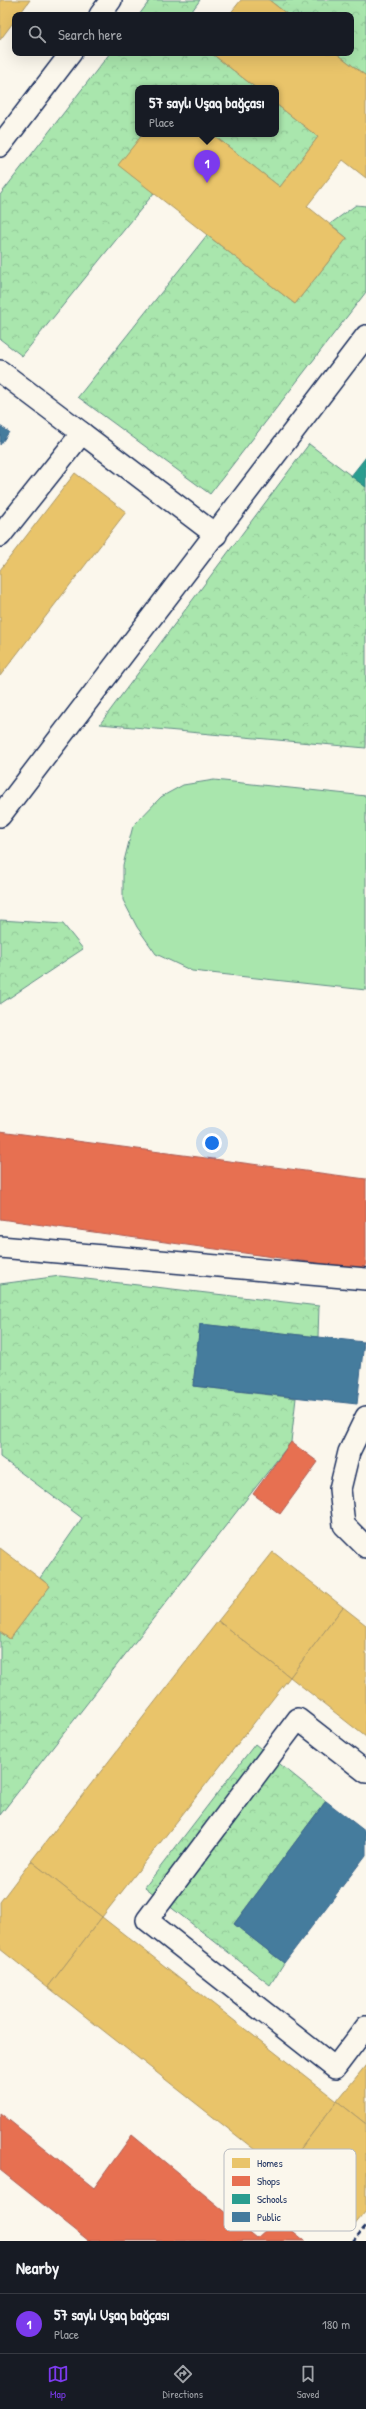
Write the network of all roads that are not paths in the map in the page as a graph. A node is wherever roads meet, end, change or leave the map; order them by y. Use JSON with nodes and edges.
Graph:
{"nodes":[{"id":1,"x":111,"y":0,"type":"edge"},
{"id":2,"x":102,"y":12,"type":"edge"},
{"id":3,"x":69,"y":56,"type":"edge"},
{"id":4,"x":0,"y":146,"type":"edge"},
{"id":5,"x":366,"y":336,"type":"edge"},
{"id":6,"x":0,"y":371,"type":"edge"},
{"id":7,"x":82,"y":433,"type":"junction"},
{"id":8,"x":216,"y":535,"type":"junction"},
{"id":9,"x":0,"y":536,"type":"edge"},
{"id":10,"x":0,"y":816,"type":"edge"},
{"id":11,"x":0,"y":1247,"type":"edge"},
{"id":12,"x":366,"y":1279,"type":"edge"},
{"id":13,"x":366,"y":1417,"type":"edge"},
{"id":14,"x":366,"y":1546,"type":"edge"},
{"id":15,"x":366,"y":1772,"type":"edge"},
{"id":16,"x":366,"y":2028,"type":"edge"}],
"edges":[{"from":1,"to":2,"type":"lane"},
{"from":3,"to":4,"type":"lane"},
{"from":5,"to":8,"type":"lane"},
{"from":6,"to":7,"type":"lane"},
{"from":7,"to":8,"type":"lane"},
{"from":7,"to":9,"type":"lane"},
{"from":8,"to":10,"type":"lane"},
{"from":11,"to":12,"type":"lane"},
{"from":13,"to":14,"type":"lane"},
{"from":15,"to":16,"type":"lane"}]}
